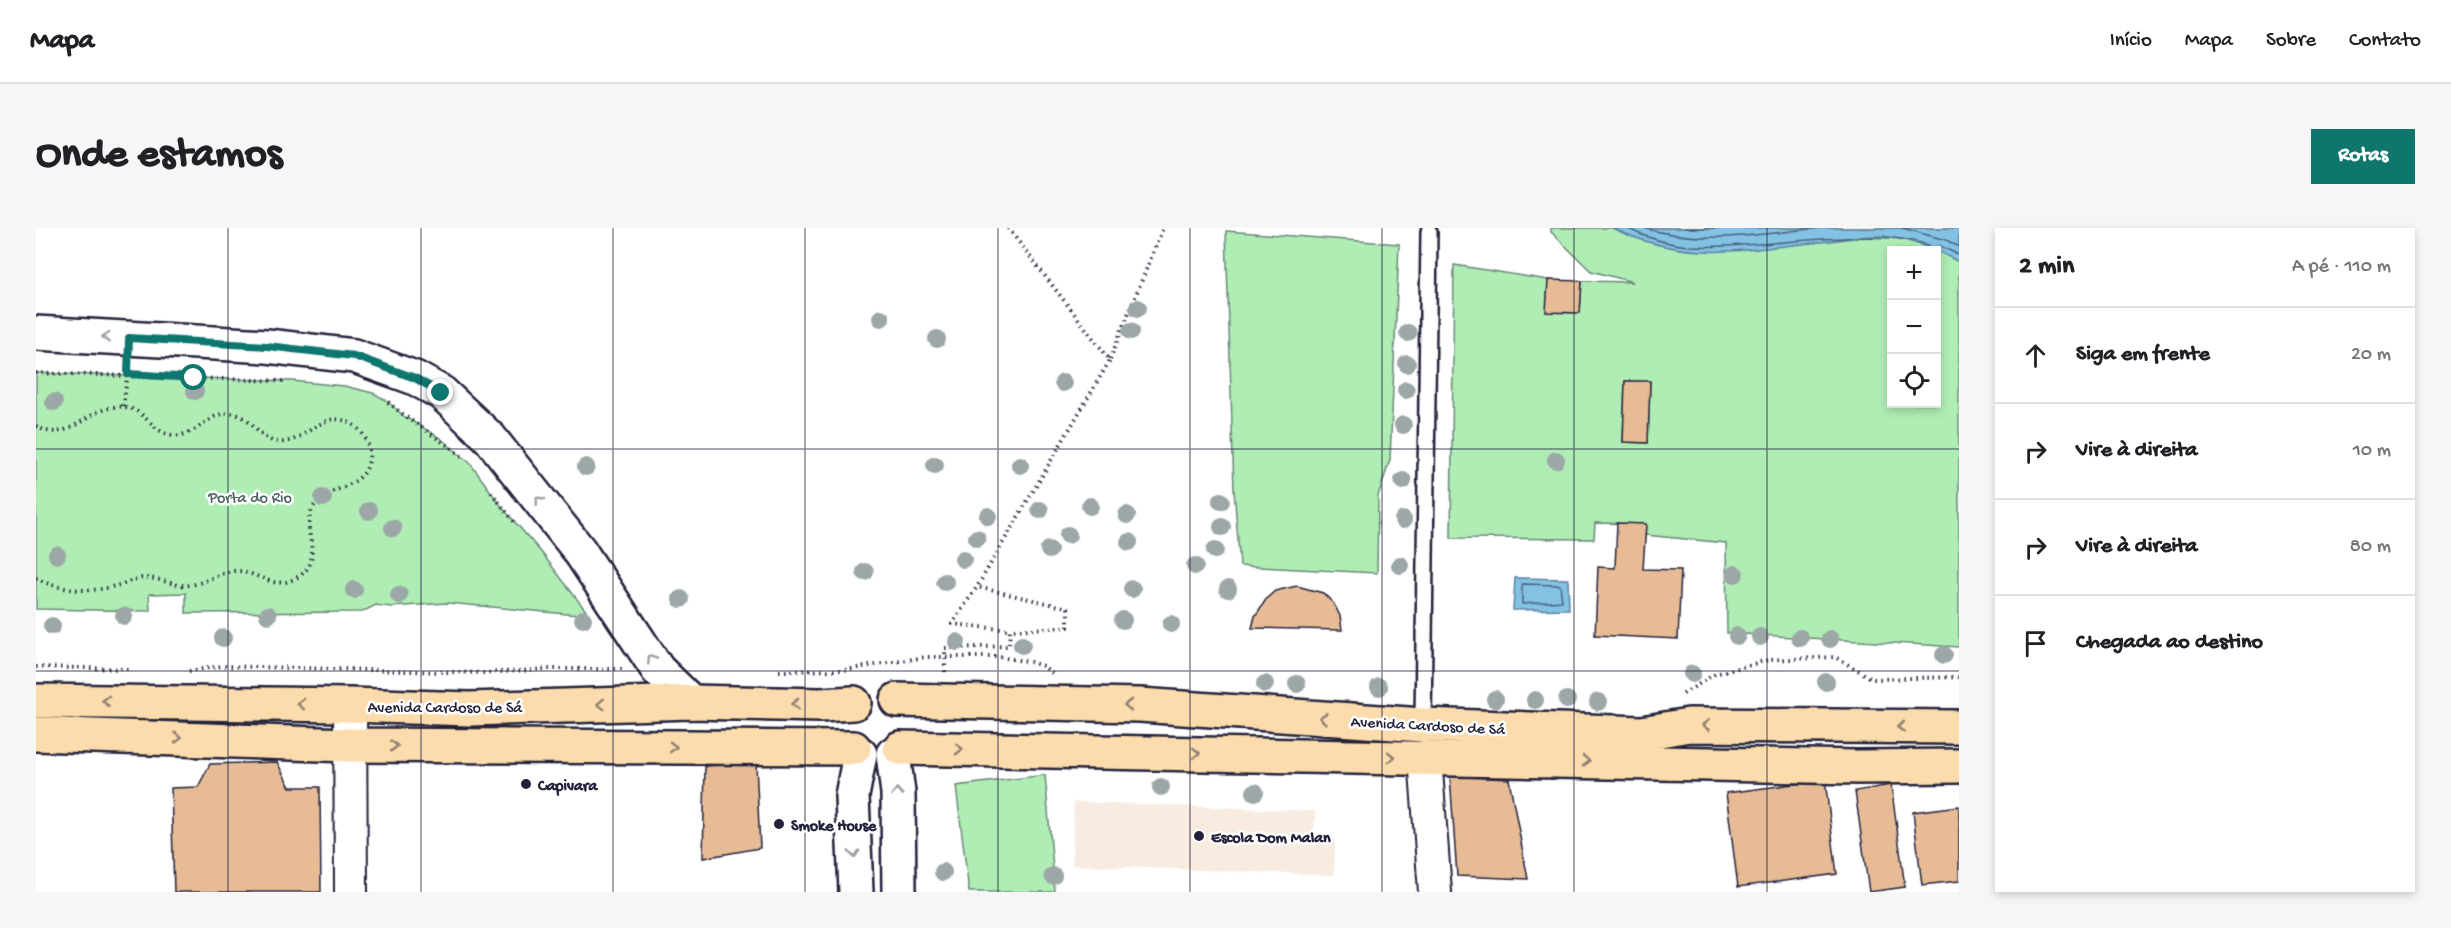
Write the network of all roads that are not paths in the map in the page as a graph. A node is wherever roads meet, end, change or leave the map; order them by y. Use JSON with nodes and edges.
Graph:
{"nodes":[{"id":1,"x":1429,"y":232,"type":"dead end"},
{"id":2,"x":36,"y":333,"type":"edge"},
{"id":3,"x":897,"y":700,"type":"junction"},
{"id":4,"x":36,"y":701,"type":"edge"},
{"id":5,"x":691,"y":702,"type":"junction"},
{"id":6,"x":854,"y":703,"type":"junction"},
{"id":7,"x":350,"y":705,"type":"junction"},
{"id":8,"x":1423,"y":725,"type":"junction"},
{"id":9,"x":1959,"y":727,"type":"edge"},
{"id":10,"x":36,"y":734,"type":"edge"},
{"id":11,"x":350,"y":745,"type":"junction"},
{"id":12,"x":857,"y":751,"type":"junction"},
{"id":13,"x":897,"y":751,"type":"junction"},
{"id":14,"x":1425,"y":757,"type":"junction"},
{"id":15,"x":1959,"y":766,"type":"edge"},
{"id":16,"x":351,"y":892,"type":"edge"},
{"id":17,"x":856,"y":892,"type":"edge"},
{"id":18,"x":899,"y":892,"type":"edge"},
{"id":19,"x":1435,"y":892,"type":"edge"}],
"edges":[{"from":1,"to":8,"type":"lane"},
{"from":5,"to":2,"type":"street","one_way":true},
{"from":3,"to":6,"type":"highway"},
{"from":8,"to":3,"type":"highway","name":"Avenida Cardoso de Sá","one_way":true},
{"from":3,"to":13,"type":"highway"},
{"from":7,"to":4,"type":"highway","name":"Avenida Cardoso de Sá","one_way":true},
{"from":6,"to":5,"type":"highway","name":"Avenida Cardoso de Sá","one_way":true},
{"from":5,"to":7,"type":"highway","name":"Avenida Cardoso de Sá","one_way":true},
{"from":6,"to":12,"type":"highway"},
{"from":7,"to":11,"type":"street"},
{"from":9,"to":8,"type":"highway","name":"Avenida Cardoso de Sá","one_way":true},
{"from":10,"to":11,"type":"highway","one_way":true},
{"from":11,"to":12,"type":"highway","one_way":true},
{"from":11,"to":16,"type":"street"},
{"from":12,"to":13,"type":"highway"},
{"from":12,"to":17,"type":"street","one_way":true},
{"from":13,"to":14,"type":"highway","name":"Avenida Cardoso de Sá","one_way":true},
{"from":18,"to":13,"type":"street","one_way":true},
{"from":14,"to":15,"type":"highway","name":"Avenida Cardoso de Sá","one_way":true},
{"from":14,"to":19,"type":"street"}]}
